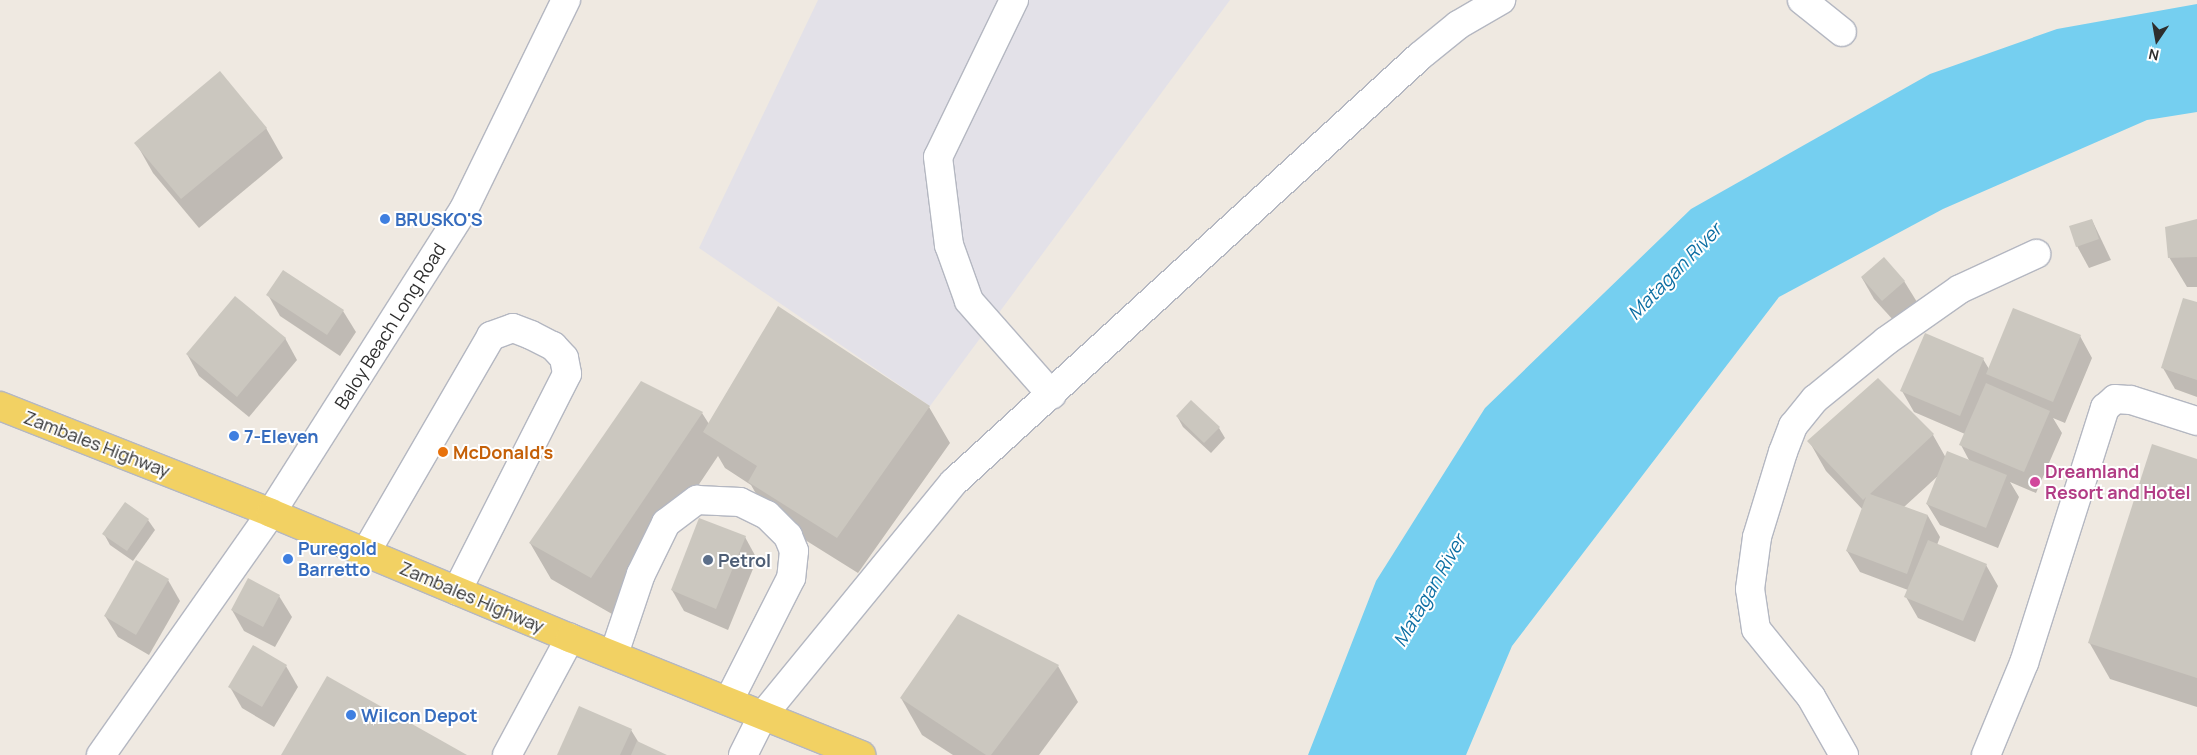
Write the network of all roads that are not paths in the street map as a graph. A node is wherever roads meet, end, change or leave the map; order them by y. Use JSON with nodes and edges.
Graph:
{"nodes":[{"id":1,"x":566,"y":0,"type":"edge"},
{"id":2,"x":1014,"y":0,"type":"edge"},
{"id":3,"x":1501,"y":0,"type":"edge"},
{"id":4,"x":1802,"y":0,"type":"edge"},
{"id":5,"x":1842,"y":32,"type":"dead end"},
{"id":6,"x":2036,"y":254,"type":"dead end"},
{"id":7,"x":1052,"y":395,"type":"junction"},
{"id":8,"x":0,"y":406,"type":"edge"},
{"id":9,"x":2197,"y":421,"type":"edge"},
{"id":10,"x":271,"y":513,"type":"junction"},
{"id":11,"x":366,"y":552,"type":"junction"},
{"id":12,"x":458,"y":591,"type":"junction"},
{"id":13,"x":570,"y":638,"type":"junction"},
{"id":14,"x":614,"y":654,"type":"junction"},
{"id":15,"x":729,"y":700,"type":"junction"},
{"id":16,"x":763,"y":715,"type":"junction"},
{"id":17,"x":101,"y":755,"type":"edge"},
{"id":18,"x":507,"y":755,"type":"edge"},
{"id":19,"x":743,"y":755,"type":"edge"},
{"id":20,"x":861,"y":755,"type":"edge"},
{"id":21,"x":1844,"y":755,"type":"edge"},
{"id":22,"x":1986,"y":755,"type":"edge"}],
"edges":[{"from":1,"to":10,"type":"street","name":"Baloy Beach Long Road"},
{"from":2,"to":7,"type":"street"},
{"from":3,"to":7,"type":"street"},
{"from":4,"to":5,"type":"street"},
{"from":6,"to":21,"type":"street"},
{"from":7,"to":16,"type":"street"},
{"from":8,"to":10,"type":"main road","name":"Zambales Highway"},
{"from":9,"to":22,"type":"street"},
{"from":10,"to":11,"type":"main road","name":"Zambales Highway"},
{"from":10,"to":17,"type":"street","name":"Baloy Beach Long Road"},
{"from":11,"to":12,"type":"main road","name":"Zambales Highway"},
{"from":11,"to":12,"type":"street"},
{"from":12,"to":13,"type":"main road","name":"Zambales Highway"},
{"from":13,"to":14,"type":"main road","name":"Zambales Highway"},
{"from":13,"to":18,"type":"street"},
{"from":14,"to":15,"type":"main road","name":"Zambales Highway"},
{"from":14,"to":15,"type":"street"},
{"from":15,"to":16,"type":"main road","name":"Zambales Highway"},
{"from":16,"to":19,"type":"street"},
{"from":16,"to":20,"type":"main road","name":"Zambales Highway"}]}
